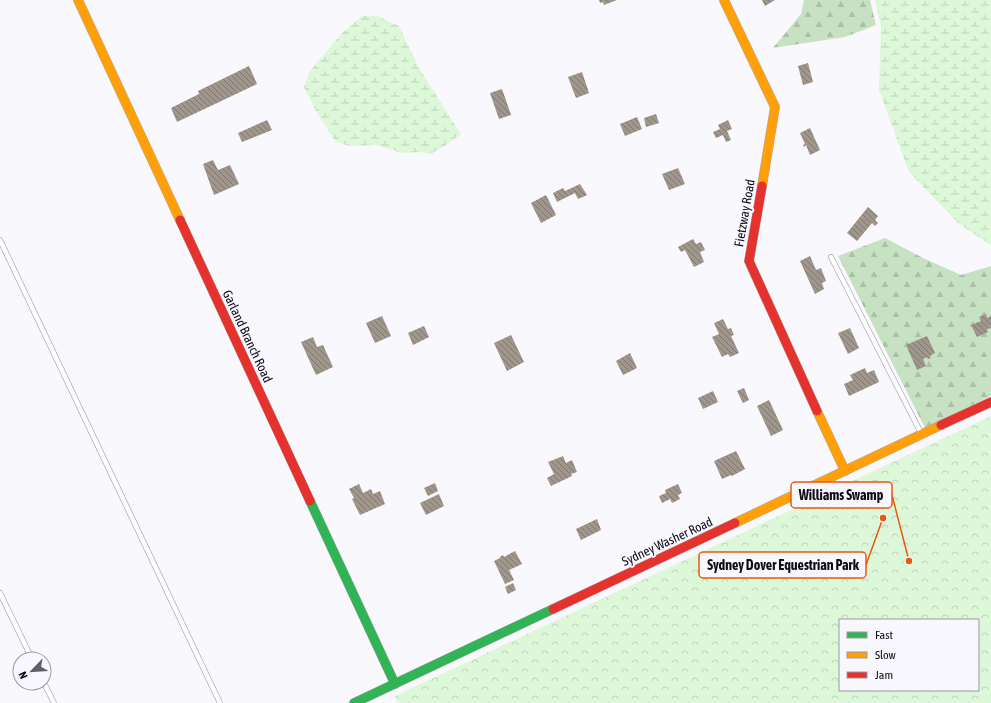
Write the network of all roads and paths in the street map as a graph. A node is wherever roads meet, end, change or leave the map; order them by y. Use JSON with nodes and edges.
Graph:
{"nodes":[{"id":1,"x":78,"y":0,"type":"edge"},
{"id":2,"x":724,"y":0,"type":"edge"},
{"id":3,"x":0,"y":240,"type":"edge"},
{"id":4,"x":831,"y":257,"type":"dead end"},
{"id":5,"x":991,"y":402,"type":"edge"},
{"id":6,"x":922,"y":435,"type":"junction"},
{"id":7,"x":845,"y":471,"type":"junction"},
{"id":8,"x":0,"y":593,"type":"edge"},
{"id":9,"x":28,"y":651,"type":"edge"},
{"id":10,"x":395,"y":684,"type":"junction"},
{"id":11,"x":48,"y":691,"type":"edge"},
{"id":12,"x":54,"y":703,"type":"edge"},
{"id":13,"x":220,"y":703,"type":"edge"},
{"id":14,"x":354,"y":703,"type":"edge"}],
"edges":[{"from":1,"to":10,"type":"street","name":"Garland Branch Road"},
{"from":2,"to":7,"type":"street","name":"Fietzway Road"},
{"from":3,"to":13,"type":"lane"},
{"from":4,"to":6,"type":"lane"},
{"from":5,"to":6,"type":"street","name":"Sydney Washer Road"},
{"from":6,"to":7,"type":"street","name":"Sydney Washer Road"},
{"from":7,"to":10,"type":"street","name":"Sydney Washer Road"},
{"from":8,"to":9,"type":"lane"},
{"from":10,"to":14,"type":"street","name":"Sydney Washer Road"},
{"from":11,"to":12,"type":"lane"}]}
